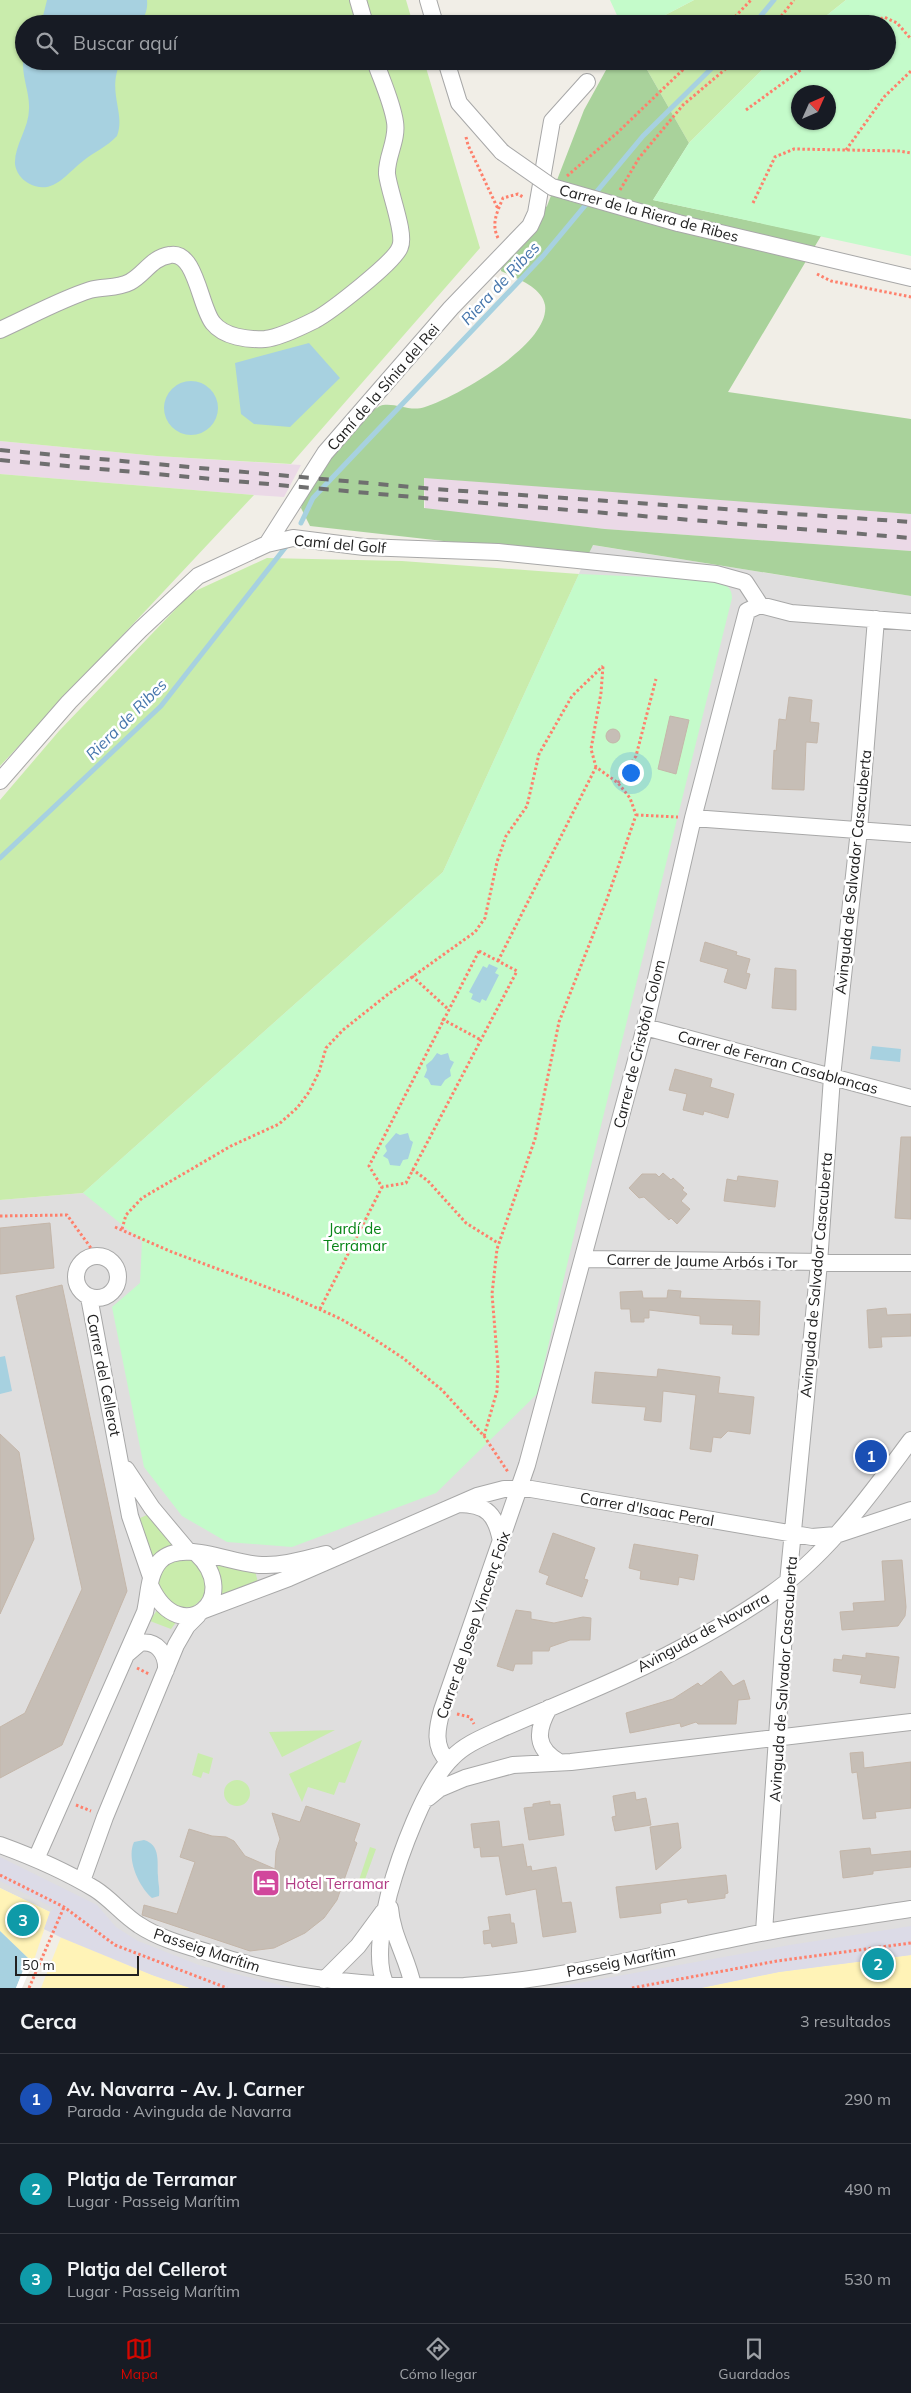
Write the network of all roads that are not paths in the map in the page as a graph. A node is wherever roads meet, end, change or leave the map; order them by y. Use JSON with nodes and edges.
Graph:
{"nodes":[{"id":1,"x":358,"y":0,"type":"edge"},
{"id":2,"x":428,"y":0,"type":"edge"},
{"id":3,"x":362,"y":15,"type":"edge"},
{"id":4,"x":432,"y":15,"type":"edge"},
{"id":5,"x":378,"y":70,"type":"edge"},
{"id":6,"x":449,"y":70,"type":"edge"},
{"id":7,"x":587,"y":82,"type":"dead end"},
{"id":8,"x":911,"y":278,"type":"edge"},
{"id":9,"x":0,"y":330,"type":"edge"},
{"id":10,"x":267,"y":544,"type":"junction"},
{"id":11,"x":760,"y":604,"type":"junction"},
{"id":12,"x":876,"y":619,"type":"junction"},
{"id":13,"x":911,"y":622,"type":"edge"},
{"id":14,"x":0,"y":781,"type":"edge"},
{"id":15,"x":693,"y":818,"type":"junction"},
{"id":16,"x":859,"y":830,"type":"junction"},
{"id":17,"x":911,"y":834,"type":"edge"},
{"id":18,"x":645,"y":1026,"type":"junction"},
{"id":19,"x":832,"y":1077,"type":"junction"},
{"id":20,"x":911,"y":1098,"type":"edge"},
{"id":21,"x":584,"y":1259,"type":"junction"},
{"id":22,"x":819,"y":1263,"type":"junction"},
{"id":23,"x":911,"y":1263,"type":"edge"},
{"id":24,"x":89,"y":1297,"type":"junction"},
{"id":25,"x":911,"y":1440,"type":"edge"},
{"id":26,"x":119,"y":1453,"type":"junction"},
{"id":27,"x":519,"y":1489,"type":"junction"},
{"id":28,"x":459,"y":1504,"type":"junction"},
{"id":29,"x":911,"y":1510,"type":"edge"},
{"id":30,"x":794,"y":1535,"type":"junction"},
{"id":31,"x":836,"y":1535,"type":"junction"},
{"id":32,"x":501,"y":1541,"type":"junction"},
{"id":33,"x":368,"y":1543,"type":"junction"},
{"id":34,"x":192,"y":1552,"type":"junction"},
{"id":35,"x":789,"y":1580,"type":"junction"},
{"id":36,"x":151,"y":1582,"type":"junction"},
{"id":37,"x":201,"y":1613,"type":"junction"},
{"id":38,"x":124,"y":1659,"type":"junction"},
{"id":39,"x":164,"y":1674,"type":"junction"},
{"id":40,"x":549,"y":1708,"type":"junction"},
{"id":41,"x":911,"y":1722,"type":"edge"},
{"id":42,"x":778,"y":1738,"type":"junction"},
{"id":43,"x":448,"y":1761,"type":"junction"},
{"id":44,"x":559,"y":1762,"type":"junction"},
{"id":45,"x":426,"y":1799,"type":"junction"},
{"id":46,"x":0,"y":1845,"type":"edge"},
{"id":47,"x":36,"y":1859,"type":"junction"},
{"id":48,"x":82,"y":1882,"type":"junction"},
{"id":49,"x":387,"y":1902,"type":"junction"},
{"id":50,"x":911,"y":1909,"type":"edge"},
{"id":51,"x":764,"y":1932,"type":"junction"},
{"id":52,"x":324,"y":1980,"type":"junction"},
{"id":53,"x":387,"y":1986,"type":"junction"},
{"id":54,"x":413,"y":1986,"type":"junction"}],
"edges":[{"from":1,"to":3,"type":"street"},
{"from":2,"to":4,"type":"street"},
{"from":5,"to":9,"type":"street"},
{"from":6,"to":8,"type":"street","name":"Carrer de la Riera de Ribes","bridge":true},
{"from":7,"to":10,"type":"street","name":"Camí de la Sínia del Rei"},
{"from":10,"to":11,"type":"street","name":"Camí del Golf"},
{"from":10,"to":14,"type":"street","name":"Camí del Golf"},
{"from":11,"to":12,"type":"street"},
{"from":11,"to":15,"type":"street","name":"Carrer de Cristòfol Colom"},
{"from":12,"to":13,"type":"street"},
{"from":12,"to":16,"type":"street","name":"Avinguda de Salvador Casacuberta"},
{"from":15,"to":16,"type":"street"},
{"from":15,"to":18,"type":"street","name":"Carrer de Cristòfol Colom"},
{"from":16,"to":17,"type":"street"},
{"from":16,"to":19,"type":"street","name":"Avinguda de Salvador Casacuberta"},
{"from":18,"to":19,"type":"street","name":"Carrer de Ferran Casablancas"},
{"from":18,"to":21,"type":"street","name":"Carrer de Cristòfol Colom"},
{"from":19,"to":20,"type":"street","name":"Carrer de Ferran Casablancas"},
{"from":19,"to":22,"type":"street","name":"Avinguda de Salvador Casacuberta"},
{"from":21,"to":22,"type":"street","name":"Carrer de Jaume Arbós i Tor"},
{"from":21,"to":27,"type":"street","name":"Carrer de Cristòfol Colom"},
{"from":22,"to":23,"type":"street","name":"Carrer de Jaume Arbós i Tor"},
{"from":22,"to":30,"type":"street","name":"Avinguda de Salvador Casacuberta"},
{"from":24,"to":24,"type":"street"},
{"from":24,"to":26,"type":"street","name":"Carrer del Cellerot"},
{"from":25,"to":31,"type":"street","name":"Avinguda de Navarra"},
{"from":26,"to":34,"type":"street","name":"Carrer del Cellerot"},
{"from":26,"to":36,"type":"street","name":"Carrer del Cellerot"},
{"from":27,"to":28,"type":"street","name":"Carrer d'Isaac Peral"},
{"from":27,"to":30,"type":"street","name":"Carrer d'Isaac Peral"},
{"from":27,"to":32,"type":"street","name":"Carrer de Josep Vincenç Foix"},
{"from":28,"to":32,"type":"street"},
{"from":28,"to":33,"type":"street","name":"Carrer d'Isaac Peral"},
{"from":29,"to":31,"type":"street"},
{"from":30,"to":31,"type":"street","name":"Carrer d'Isaac Peral"},
{"from":30,"to":35,"type":"street","name":"Avinguda de Salvador Casacuberta"},
{"from":31,"to":35,"type":"street","name":"Avinguda de Navarra"},
{"from":32,"to":43,"type":"street","name":"Carrer de Josep Vincenç Foix"},
{"from":33,"to":34,"type":"street","name":"Carrer d'Isaac Peral"},
{"from":33,"to":37,"type":"street","name":"Carrer d'Isaac Peral"},
{"from":34,"to":36,"type":"street"},
{"from":34,"to":37,"type":"street"},
{"from":35,"to":40,"type":"street","name":"Avinguda de Navarra"},
{"from":35,"to":42,"type":"street","name":"Avinguda de Salvador Casacuberta"},
{"from":36,"to":37,"type":"street"},
{"from":36,"to":38,"type":"street"},
{"from":37,"to":39,"type":"street"},
{"from":38,"to":39,"type":"street"},
{"from":38,"to":47,"type":"street"},
{"from":39,"to":48,"type":"street"},
{"from":40,"to":43,"type":"street","name":"Avinguda de Navarra"},
{"from":40,"to":44,"type":"street"},
{"from":41,"to":42,"type":"street"},
{"from":42,"to":44,"type":"street"},
{"from":42,"to":51,"type":"street","name":"Avinguda de Salvador Casacuberta"},
{"from":43,"to":45,"type":"street"},
{"from":44,"to":45,"type":"street"},
{"from":45,"to":49,"type":"street"},
{"from":46,"to":47,"type":"street","name":"Passeig Marítim"},
{"from":47,"to":48,"type":"street","name":"Passeig Marítim"},
{"from":48,"to":52,"type":"street","name":"Passeig Marítim"},
{"from":49,"to":52,"type":"street"},
{"from":49,"to":53,"type":"street"},
{"from":49,"to":54,"type":"street"},
{"from":50,"to":51,"type":"street","name":"Passeig Marítim"},
{"from":51,"to":54,"type":"street","name":"Passeig Marítim"},
{"from":52,"to":53,"type":"street","name":"Passeig Marítim"},
{"from":53,"to":54,"type":"street","name":"Passeig Marítim"}]}
